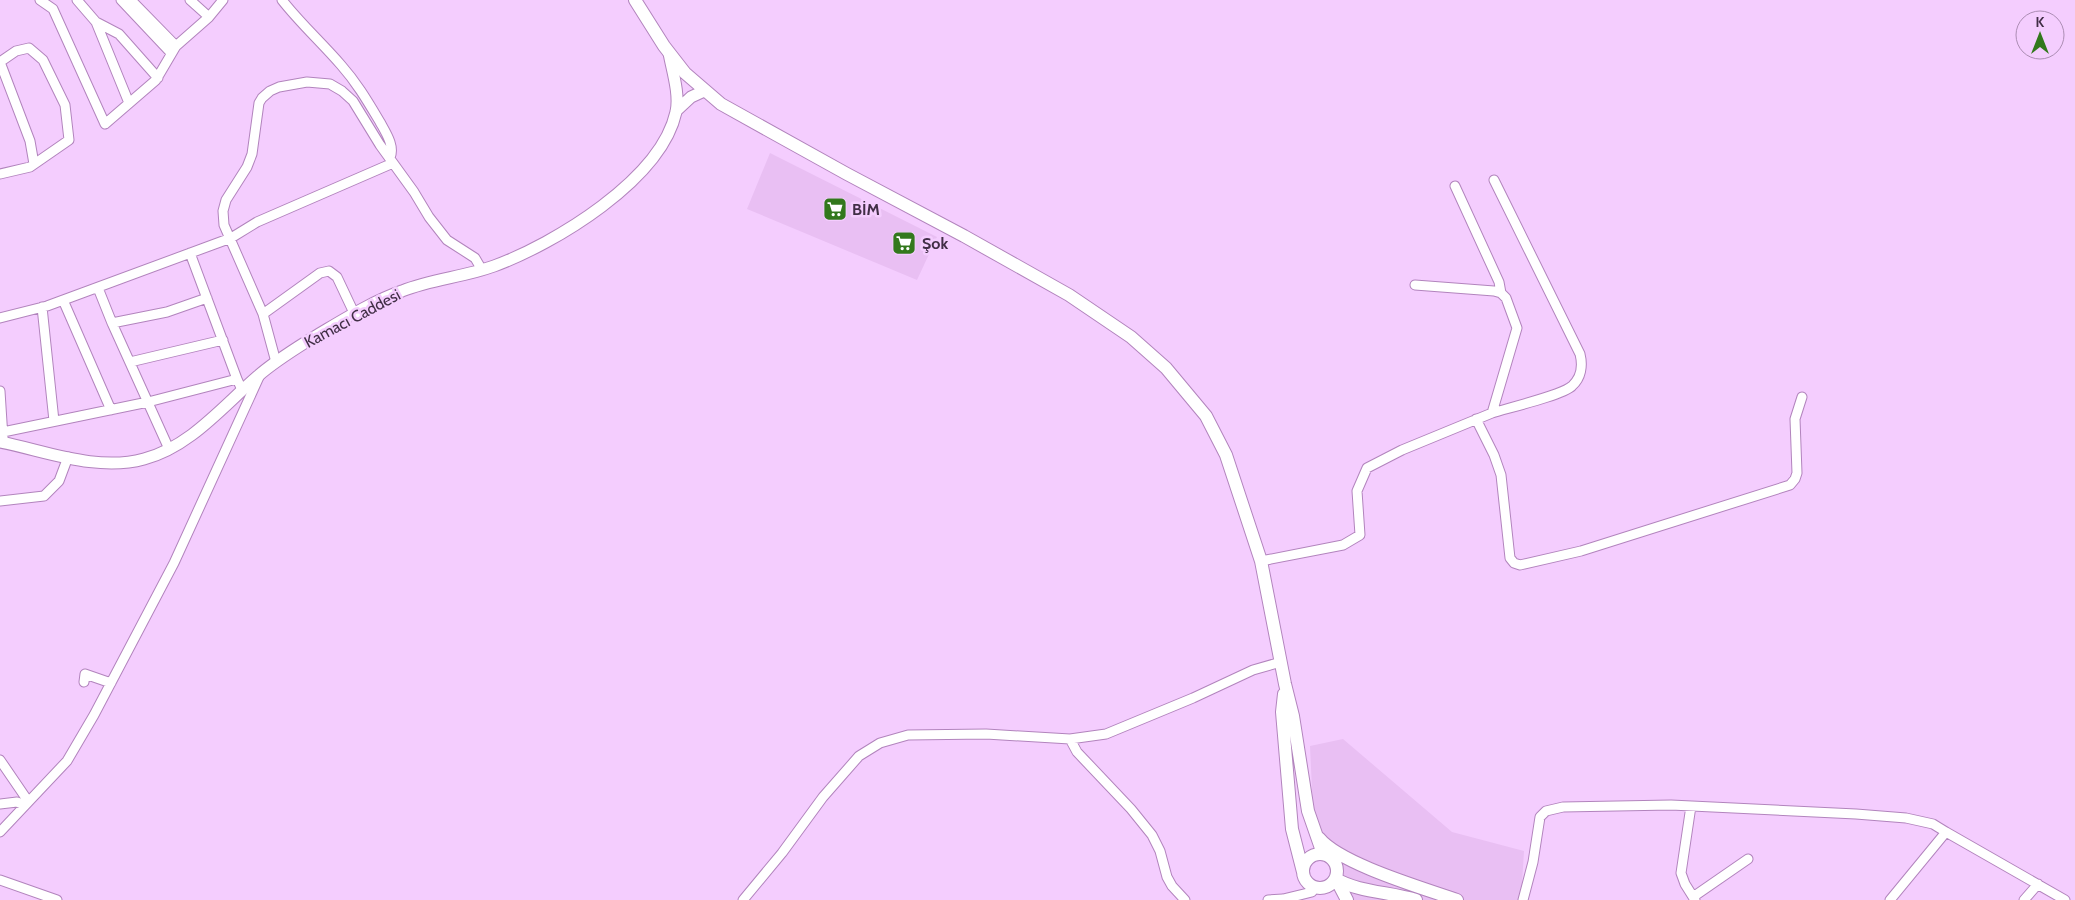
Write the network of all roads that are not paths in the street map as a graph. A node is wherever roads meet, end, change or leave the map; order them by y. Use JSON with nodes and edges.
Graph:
{"nodes":[{"id":1,"x":40,"y":0,"type":"edge"},
{"id":2,"x":78,"y":0,"type":"edge"},
{"id":3,"x":121,"y":0,"type":"edge"},
{"id":4,"x":131,"y":0,"type":"edge"},
{"id":5,"x":190,"y":0,"type":"edge"},
{"id":6,"x":223,"y":0,"type":"edge"},
{"id":7,"x":282,"y":0,"type":"edge"},
{"id":8,"x":636,"y":0,"type":"edge"},
{"id":9,"x":209,"y":17,"type":"junction"},
{"id":10,"x":96,"y":22,"type":"junction"},
{"id":11,"x":174,"y":49,"type":"junction"},
{"id":12,"x":669,"y":53,"type":"junction"},
{"id":13,"x":0,"y":62,"type":"edge"},
{"id":14,"x":158,"y":78,"type":"junction"},
{"id":15,"x":704,"y":91,"type":"junction"},
{"id":16,"x":129,"y":104,"type":"junction"},
{"id":17,"x":676,"y":111,"type":"junction"},
{"id":18,"x":391,"y":160,"type":"junction"},
{"id":19,"x":34,"y":164,"type":"junction"},
{"id":20,"x":0,"y":174,"type":"edge"},
{"id":21,"x":1494,"y":180,"type":"dead end"},
{"id":22,"x":1455,"y":186,"type":"dead end"},
{"id":23,"x":231,"y":238,"type":"junction"},
{"id":24,"x":190,"y":253,"type":"junction"},
{"id":25,"x":482,"y":270,"type":"junction"},
{"id":26,"x":1415,"y":285,"type":"dead end"},
{"id":27,"x":98,"y":288,"type":"junction"},
{"id":28,"x":1501,"y":293,"type":"junction"},
{"id":29,"x":207,"y":298,"type":"junction"},
{"id":30,"x":63,"y":300,"type":"junction"},
{"id":31,"x":42,"y":307,"type":"junction"},
{"id":32,"x":354,"y":313,"type":"junction"},
{"id":33,"x":263,"y":314,"type":"junction"},
{"id":34,"x":0,"y":318,"type":"edge"},
{"id":35,"x":112,"y":323,"type":"junction"},
{"id":36,"x":223,"y":340,"type":"junction"},
{"id":37,"x":130,"y":362,"type":"junction"},
{"id":38,"x":276,"y":362,"type":"junction"},
{"id":39,"x":260,"y":374,"type":"junction"},
{"id":40,"x":240,"y":385,"type":"junction"},
{"id":41,"x":0,"y":391,"type":"edge"},
{"id":42,"x":1802,"y":397,"type":"dead end"},
{"id":43,"x":148,"y":402,"type":"junction"},
{"id":44,"x":111,"y":410,"type":"junction"},
{"id":45,"x":1492,"y":413,"type":"junction"},
{"id":46,"x":1476,"y":419,"type":"junction"},
{"id":47,"x":54,"y":422,"type":"junction"},
{"id":48,"x":2,"y":439,"type":"edge"},
{"id":49,"x":169,"y":450,"type":"junction"},
{"id":50,"x":68,"y":457,"type":"junction"},
{"id":51,"x":0,"y":500,"type":"edge"},
{"id":52,"x":1261,"y":561,"type":"junction"},
{"id":53,"x":1280,"y":662,"type":"junction"},
{"id":54,"x":84,"y":682,"type":"dead end"},
{"id":55,"x":111,"y":682,"type":"junction"},
{"id":56,"x":1285,"y":684,"type":"junction"},
{"id":57,"x":1070,"y":739,"type":"junction"},
{"id":58,"x":0,"y":760,"type":"edge"},
{"id":59,"x":26,"y":803,"type":"junction"},
{"id":60,"x":0,"y":804,"type":"edge"},
{"id":61,"x":1691,"y":806,"type":"junction"},
{"id":62,"x":0,"y":832,"type":"edge"},
{"id":63,"x":1314,"y":832,"type":"junction"},
{"id":64,"x":1946,"y":832,"type":"junction"},
{"id":65,"x":1323,"y":854,"type":"junction"},
{"id":66,"x":1748,"y":859,"type":"dead end"},
{"id":67,"x":1334,"y":861,"type":"junction"},
{"id":68,"x":1356,"y":863,"type":"junction"},
{"id":69,"x":0,"y":880,"type":"edge"},
{"id":70,"x":1336,"y":880,"type":"junction"},
{"id":71,"x":2038,"y":884,"type":"junction"},
{"id":72,"x":1310,"y":887,"type":"edge"},
{"id":73,"x":1396,"y":894,"type":"junction"},
{"id":74,"x":1694,"y":898,"type":"edge"},
{"id":75,"x":57,"y":900,"type":"edge"},
{"id":76,"x":743,"y":900,"type":"edge"},
{"id":77,"x":1185,"y":900,"type":"edge"},
{"id":78,"x":1268,"y":900,"type":"edge"},
{"id":79,"x":1347,"y":900,"type":"edge"},
{"id":80,"x":1371,"y":900,"type":"edge"},
{"id":81,"x":1416,"y":900,"type":"edge"},
{"id":82,"x":1457,"y":900,"type":"edge"},
{"id":83,"x":1523,"y":900,"type":"edge"},
{"id":84,"x":1890,"y":900,"type":"edge"},
{"id":85,"x":2024,"y":900,"type":"edge"},
{"id":86,"x":2065,"y":900,"type":"edge"}],
"edges":[{"from":1,"to":16,"type":"street"},
{"from":2,"to":10,"type":"street"},
{"from":3,"to":11,"type":"street"},
{"from":4,"to":11,"type":"street"},
{"from":5,"to":9,"type":"street"},
{"from":6,"to":9,"type":"street"},
{"from":7,"to":18,"type":"street"},
{"from":8,"to":12,"type":"main road"},
{"from":9,"to":11,"type":"street"},
{"from":10,"to":14,"type":"street"},
{"from":10,"to":16,"type":"street"},
{"from":11,"to":14,"type":"street"},
{"from":12,"to":15,"type":"main road"},
{"from":12,"to":17,"type":"street","name":"Kamacı Caddesi"},
{"from":13,"to":19,"type":"street"},
{"from":13,"to":19,"type":"street"},
{"from":14,"to":16,"type":"street"},
{"from":15,"to":17,"type":"street","name":"Kamacı Caddesi"},
{"from":15,"to":52,"type":"main road"},
{"from":17,"to":25,"type":"street","name":"Kamacı Caddesi"},
{"from":18,"to":23,"type":"street"},
{"from":18,"to":23,"type":"street"},
{"from":18,"to":25,"type":"street"},
{"from":19,"to":20,"type":"street"},
{"from":21,"to":45,"type":"street"},
{"from":22,"to":28,"type":"street"},
{"from":23,"to":24,"type":"street"},
{"from":23,"to":33,"type":"street"},
{"from":24,"to":27,"type":"street"},
{"from":24,"to":29,"type":"street"},
{"from":25,"to":32,"type":"street","name":"Kamacı Caddesi"},
{"from":26,"to":28,"type":"street"},
{"from":27,"to":30,"type":"street"},
{"from":27,"to":35,"type":"street"},
{"from":28,"to":45,"type":"street"},
{"from":29,"to":35,"type":"street"},
{"from":29,"to":36,"type":"street"},
{"from":30,"to":31,"type":"street"},
{"from":30,"to":44,"type":"street"},
{"from":31,"to":34,"type":"street"},
{"from":31,"to":47,"type":"street"},
{"from":32,"to":33,"type":"street"},
{"from":32,"to":38,"type":"street","name":"Kamacı Caddesi"},
{"from":33,"to":38,"type":"street"},
{"from":35,"to":37,"type":"street"},
{"from":36,"to":37,"type":"street"},
{"from":36,"to":40,"type":"street"},
{"from":37,"to":43,"type":"street"},
{"from":38,"to":39,"type":"street","name":"Kamacı Caddesi"},
{"from":39,"to":40,"type":"street","name":"Kamacı Caddesi"},
{"from":39,"to":55,"type":"street"},
{"from":40,"to":43,"type":"street"},
{"from":40,"to":49,"type":"street","name":"Kamacı Caddesi"},
{"from":41,"to":48,"type":"street"},
{"from":42,"to":46,"type":"street"},
{"from":43,"to":44,"type":"street"},
{"from":43,"to":49,"type":"street"},
{"from":44,"to":47,"type":"street"},
{"from":45,"to":46,"type":"street"},
{"from":46,"to":52,"type":"street"},
{"from":47,"to":48,"type":"street"},
{"from":48,"to":50,"type":"street","name":"Kamacı Caddesi"},
{"from":49,"to":50,"type":"street","name":"Kamacı Caddesi"},
{"from":50,"to":51,"type":"street"},
{"from":52,"to":53,"type":"main road"},
{"from":53,"to":56,"type":"main road"},
{"from":53,"to":57,"type":"street"},
{"from":54,"to":55,"type":"street"},
{"from":55,"to":59,"type":"street"},
{"from":56,"to":63,"type":"main road"},
{"from":56,"to":72,"type":"main road"},
{"from":57,"to":76,"type":"street"},
{"from":57,"to":77,"type":"street"},
{"from":58,"to":59,"type":"street"},
{"from":59,"to":60,"type":"street"},
{"from":59,"to":62,"type":"street"},
{"from":61,"to":64,"type":"street"},
{"from":61,"to":74,"type":"street"},
{"from":61,"to":83,"type":"street"},
{"from":63,"to":65,"type":"main road"},
{"from":63,"to":68,"type":"main road"},
{"from":64,"to":71,"type":"street"},
{"from":64,"to":84,"type":"street"},
{"from":65,"to":67,"type":"main road"},
{"from":65,"to":72,"type":"main road"},
{"from":66,"to":74,"type":"street"},
{"from":67,"to":68,"type":"main road"},
{"from":67,"to":70,"type":"main road"},
{"from":68,"to":82,"type":"main road"},
{"from":69,"to":75,"type":"street"},
{"from":70,"to":72,"type":"main road"},
{"from":70,"to":73,"type":"main road"},
{"from":70,"to":79,"type":"main road"},
{"from":71,"to":85,"type":"street"},
{"from":71,"to":86,"type":"street"},
{"from":72,"to":78,"type":"street"},
{"from":73,"to":80,"type":"main road"},
{"from":73,"to":81,"type":"main road"}]}
